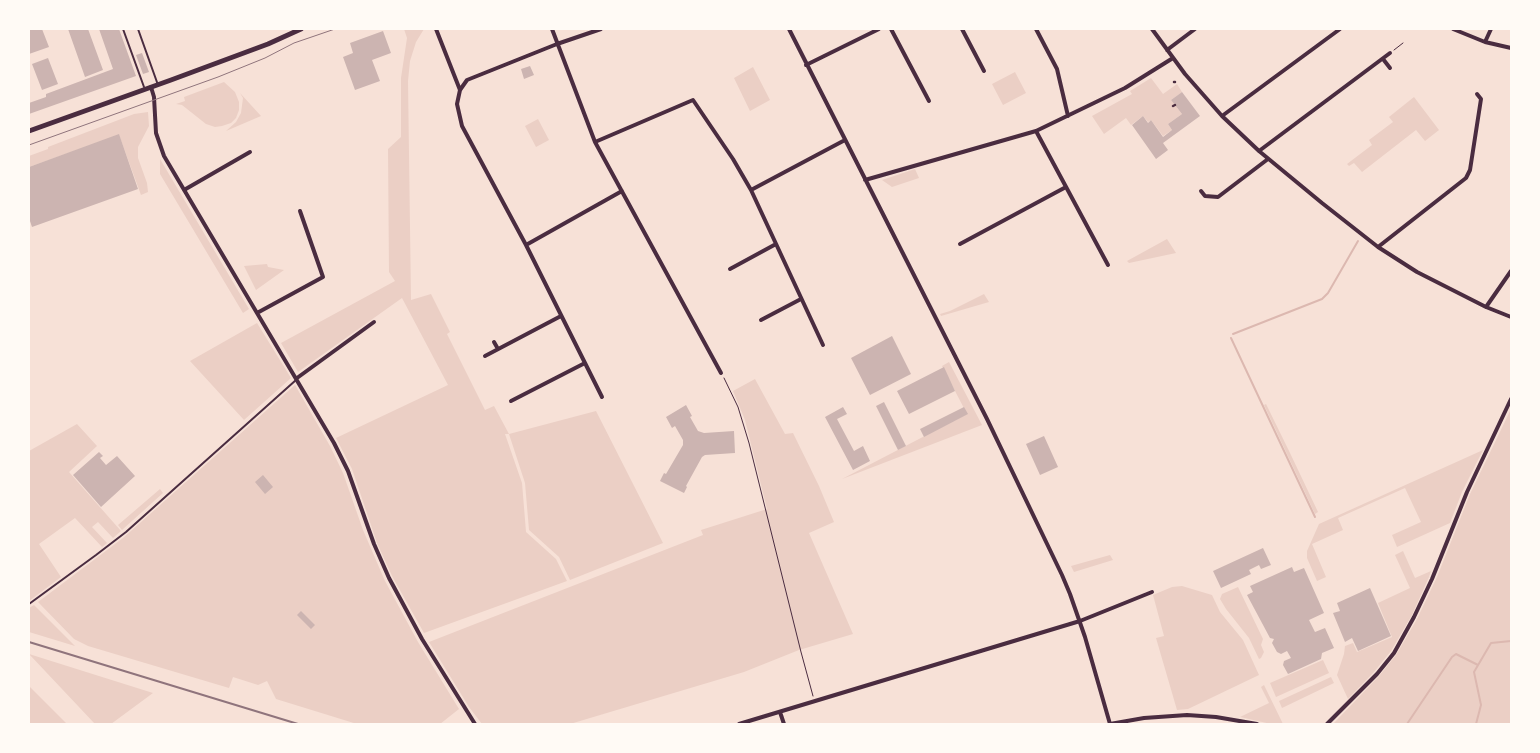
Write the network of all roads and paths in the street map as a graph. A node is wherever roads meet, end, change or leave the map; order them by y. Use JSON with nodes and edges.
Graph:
{"nodes":[{"id":1,"x":123,"y":29,"type":"edge"},
{"id":2,"x":138,"y":29,"type":"edge"},
{"id":3,"x":301,"y":29,"type":"edge"},
{"id":4,"x":436,"y":29,"type":"edge"},
{"id":5,"x":552,"y":29,"type":"edge"},
{"id":6,"x":601,"y":29,"type":"edge"},
{"id":7,"x":789,"y":29,"type":"edge"},
{"id":8,"x":878,"y":29,"type":"edge"},
{"id":9,"x":891,"y":29,"type":"edge"},
{"id":10,"x":962,"y":29,"type":"edge"},
{"id":11,"x":1036,"y":29,"type":"edge"},
{"id":12,"x":1152,"y":29,"type":"edge"},
{"id":13,"x":1195,"y":29,"type":"edge"},
{"id":14,"x":1340,"y":29,"type":"edge"},
{"id":15,"x":1453,"y":29,"type":"edge"},
{"id":16,"x":1491,"y":29,"type":"edge"},
{"id":17,"x":1485,"y":42,"type":"junction"},
{"id":18,"x":1404,"y":43,"type":"dead end"},
{"id":19,"x":557,"y":44,"type":"junction"},
{"id":20,"x":1511,"y":48,"type":"edge"},
{"id":21,"x":1167,"y":50,"type":"junction"},
{"id":22,"x":1390,"y":53,"type":"joint"},
{"id":23,"x":1173,"y":58,"type":"junction"},
{"id":24,"x":1383,"y":59,"type":"junction"},
{"id":25,"x":806,"y":65,"type":"junction"},
{"id":26,"x":1390,"y":68,"type":"dead end"},
{"id":27,"x":984,"y":71,"type":"dead end"},
{"id":28,"x":158,"y":85,"type":"junction"},
{"id":29,"x":151,"y":87,"type":"junction"},
{"id":30,"x":144,"y":90,"type":"junction"},
{"id":31,"x":460,"y":90,"type":"junction"},
{"id":32,"x":1477,"y":94,"type":"dead end"},
{"id":33,"x":929,"y":101,"type":"dead end"},
{"id":34,"x":1068,"y":116,"type":"junction"},
{"id":35,"x":1222,"y":116,"type":"junction"},
{"id":36,"x":29,"y":131,"type":"edge"},
{"id":37,"x":1036,"y":131,"type":"junction"},
{"id":38,"x":844,"y":140,"type":"junction"},
{"id":39,"x":595,"y":142,"type":"junction"},
{"id":40,"x":1259,"y":151,"type":"junction"},
{"id":41,"x":250,"y":152,"type":"dead end"},
{"id":42,"x":1268,"y":159,"type":"junction"},
{"id":43,"x":865,"y":180,"type":"junction"},
{"id":44,"x":1066,"y":187,"type":"junction"},
{"id":45,"x":184,"y":190,"type":"junction"},
{"id":46,"x":751,"y":190,"type":"junction"},
{"id":47,"x":622,"y":191,"type":"junction"},
{"id":48,"x":1201,"y":191,"type":"dead end"},
{"id":49,"x":300,"y":211,"type":"dead end"},
{"id":50,"x":776,"y":244,"type":"junction"},
{"id":51,"x":960,"y":244,"type":"dead end"},
{"id":52,"x":526,"y":245,"type":"junction"},
{"id":53,"x":1378,"y":247,"type":"junction"},
{"id":54,"x":1108,"y":265,"type":"dead end"},
{"id":55,"x":730,"y":269,"type":"dead end"},
{"id":56,"x":1511,"y":271,"type":"edge"},
{"id":57,"x":801,"y":299,"type":"junction"},
{"id":58,"x":1486,"y":307,"type":"junction"},
{"id":59,"x":258,"y":313,"type":"junction"},
{"id":60,"x":562,"y":316,"type":"junction"},
{"id":61,"x":1511,"y":317,"type":"edge"},
{"id":62,"x":761,"y":320,"type":"dead end"},
{"id":63,"x":374,"y":322,"type":"dead end"},
{"id":64,"x":494,"y":342,"type":"dead end"},
{"id":65,"x":823,"y":345,"type":"dead end"},
{"id":66,"x":498,"y":349,"type":"junction"},
{"id":67,"x":485,"y":356,"type":"dead end"},
{"id":68,"x":585,"y":363,"type":"junction"},
{"id":69,"x":721,"y":373,"type":"joint"},
{"id":70,"x":297,"y":378,"type":"junction"},
{"id":71,"x":602,"y":397,"type":"dead end"},
{"id":72,"x":1511,"y":399,"type":"edge"},
{"id":73,"x":511,"y":402,"type":"dead end"},
{"id":74,"x":1152,"y":592,"type":"dead end"},
{"id":75,"x":29,"y":604,"type":"edge"},
{"id":76,"x":1080,"y":621,"type":"junction"},
{"id":77,"x":815,"y":701,"type":"junction"},
{"id":78,"x":780,"y":712,"type":"junction"},
{"id":79,"x":475,"y":724,"type":"edge"},
{"id":80,"x":739,"y":724,"type":"edge"},
{"id":81,"x":784,"y":724,"type":"edge"},
{"id":82,"x":1110,"y":724,"type":"edge"},
{"id":83,"x":1257,"y":724,"type":"edge"},
{"id":84,"x":1327,"y":724,"type":"edge"}],
"edges":[{"from":1,"to":30,"type":"lane"},
{"from":2,"to":28,"type":"lane"},
{"from":3,"to":28,"type":"main road"},
{"from":4,"to":31,"type":"street"},
{"from":5,"to":19,"type":"street"},
{"from":6,"to":19,"type":"street"},
{"from":7,"to":25,"type":"street"},
{"from":8,"to":25,"type":"street"},
{"from":9,"to":33,"type":"street"},
{"from":10,"to":27,"type":"street"},
{"from":11,"to":34,"type":"street"},
{"from":12,"to":21,"type":"street"},
{"from":13,"to":21,"type":"street"},
{"from":14,"to":35,"type":"street"},
{"from":15,"to":17,"type":"street"},
{"from":16,"to":17,"type":"street"},
{"from":17,"to":20,"type":"street"},
{"from":18,"to":22,"type":"path"},
{"from":19,"to":31,"type":"street"},
{"from":19,"to":39,"type":"street"},
{"from":21,"to":23,"type":"street"},
{"from":22,"to":24,"type":"street"},
{"from":23,"to":34,"type":"street"},
{"from":23,"to":35,"type":"street"},
{"from":24,"to":26,"type":"street"},
{"from":24,"to":40,"type":"street"},
{"from":25,"to":38,"type":"street"},
{"from":28,"to":29,"type":"main road"},
{"from":29,"to":30,"type":"main road"},
{"from":29,"to":45,"type":"street"},
{"from":30,"to":36,"type":"main road"},
{"from":31,"to":52,"type":"street"},
{"from":32,"to":53,"type":"street"},
{"from":34,"to":37,"type":"street"},
{"from":35,"to":40,"type":"street"},
{"from":37,"to":43,"type":"street"},
{"from":37,"to":44,"type":"street"},
{"from":38,"to":43,"type":"street"},
{"from":38,"to":46,"type":"street"},
{"from":39,"to":46,"type":"street"},
{"from":39,"to":47,"type":"street"},
{"from":40,"to":42,"type":"street"},
{"from":41,"to":45,"type":"street"},
{"from":42,"to":48,"type":"street"},
{"from":42,"to":53,"type":"street"},
{"from":43,"to":76,"type":"street"},
{"from":44,"to":51,"type":"street"},
{"from":44,"to":54,"type":"street"},
{"from":45,"to":59,"type":"street"},
{"from":46,"to":50,"type":"street"},
{"from":47,"to":52,"type":"street"},
{"from":47,"to":69,"type":"street"},
{"from":49,"to":59,"type":"street"},
{"from":50,"to":55,"type":"street"},
{"from":50,"to":57,"type":"street"},
{"from":52,"to":60,"type":"street"},
{"from":53,"to":58,"type":"street"},
{"from":56,"to":58,"type":"street"},
{"from":57,"to":62,"type":"street"},
{"from":57,"to":65,"type":"street"},
{"from":58,"to":61,"type":"street"},
{"from":59,"to":70,"type":"street"},
{"from":60,"to":66,"type":"street"},
{"from":60,"to":68,"type":"street"},
{"from":63,"to":70,"type":"street"},
{"from":64,"to":66,"type":"street"},
{"from":66,"to":67,"type":"street"},
{"from":68,"to":71,"type":"street"},
{"from":68,"to":73,"type":"street"},
{"from":69,"to":77,"type":"path"},
{"from":70,"to":75,"type":"lane"},
{"from":70,"to":79,"type":"street"},
{"from":72,"to":84,"type":"street"},
{"from":74,"to":76,"type":"street"},
{"from":76,"to":77,"type":"street"},
{"from":76,"to":82,"type":"street"},
{"from":77,"to":78,"type":"street"},
{"from":78,"to":80,"type":"street"},
{"from":78,"to":81,"type":"street"},
{"from":82,"to":83,"type":"street"}]}
